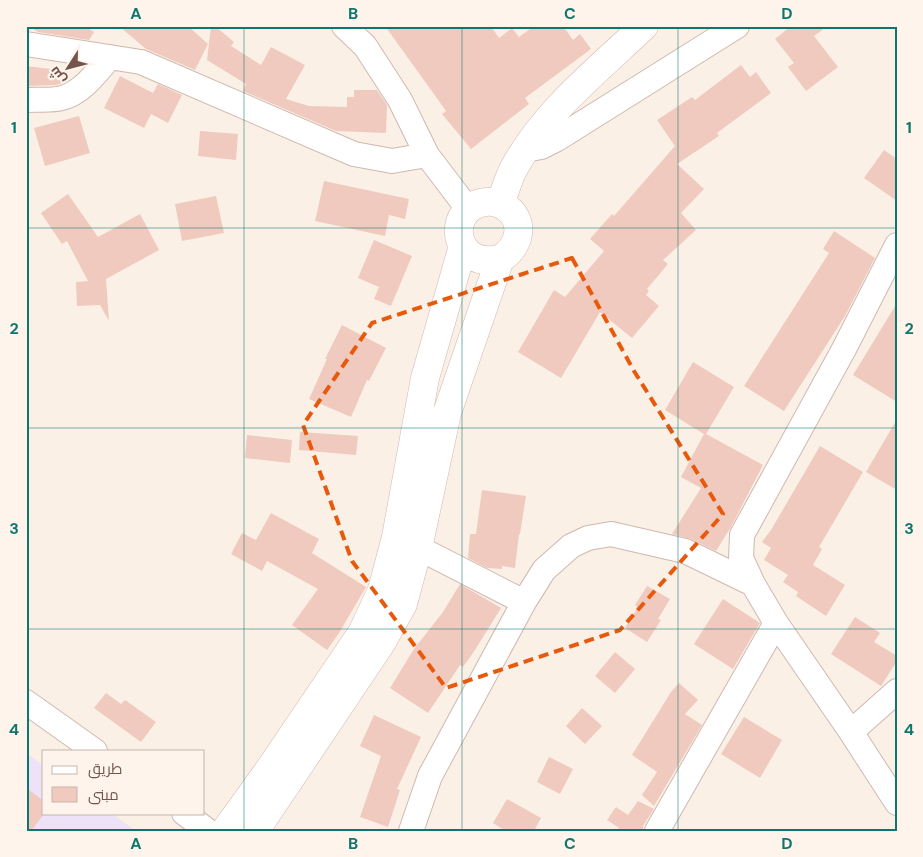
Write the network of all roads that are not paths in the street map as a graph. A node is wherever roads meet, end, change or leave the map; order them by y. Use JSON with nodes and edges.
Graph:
{"nodes":[{"id":1,"x":344,"y":26,"type":"edge"},
{"id":2,"x":644,"y":26,"type":"edge"},
{"id":3,"x":738,"y":26,"type":"edge"},
{"id":4,"x":26,"y":44,"type":"edge"},
{"id":5,"x":110,"y":57,"type":"junction"},
{"id":6,"x":26,"y":100,"type":"edge"},
{"id":7,"x":525,"y":150,"type":"junction"},
{"id":8,"x":427,"y":155,"type":"junction"},
{"id":9,"x":500,"y":204,"type":"junction"},
{"id":10,"x":468,"y":209,"type":"junction"},
{"id":11,"x":897,"y":245,"type":"edge"},
{"id":12,"x":463,"y":246,"type":"junction"},
{"id":13,"x":500,"y":259,"type":"junction"},
{"id":14,"x":407,"y":542,"type":"junction"},
{"id":15,"x":753,"y":584,"type":"junction"},
{"id":16,"x":524,"y":602,"type":"junction"},
{"id":17,"x":776,"y":623,"type":"junction"},
{"id":18,"x":897,"y":691,"type":"edge"},
{"id":19,"x":26,"y":702,"type":"edge"},
{"id":20,"x":851,"y":732,"type":"junction"},
{"id":21,"x":94,"y":750,"type":"edge"},
{"id":22,"x":897,"y":803,"type":"edge"},
{"id":23,"x":185,"y":814,"type":"edge"},
{"id":24,"x":208,"y":831,"type":"edge"},
{"id":25,"x":225,"y":831,"type":"edge"},
{"id":26,"x":255,"y":831,"type":"edge"},
{"id":27,"x":411,"y":831,"type":"edge"},
{"id":28,"x":657,"y":831,"type":"edge"}],
"edges":[{"from":1,"to":8,"type":"street"},
{"from":2,"to":7,"type":"main road"},
{"from":3,"to":7,"type":"street"},
{"from":4,"to":5,"type":"street"},
{"from":5,"to":6,"type":"street"},
{"from":5,"to":8,"type":"street"},
{"from":7,"to":9,"type":"main road"},
{"from":8,"to":10,"type":"street"},
{"from":9,"to":10,"type":"main road"},
{"from":9,"to":13,"type":"main road"},
{"from":10,"to":12,"type":"main road"},
{"from":11,"to":15,"type":"street"},
{"from":12,"to":13,"type":"main road"},
{"from":12,"to":14,"type":"main road"},
{"from":13,"to":14,"type":"main road"},
{"from":14,"to":16,"type":"street"},
{"from":14,"to":25,"type":"main road"},
{"from":14,"to":26,"type":"main road"},
{"from":15,"to":16,"type":"street"},
{"from":15,"to":17,"type":"street"},
{"from":16,"to":27,"type":"street"},
{"from":17,"to":20,"type":"street"},
{"from":17,"to":28,"type":"street"},
{"from":18,"to":20,"type":"street"},
{"from":19,"to":21,"type":"street"},
{"from":20,"to":22,"type":"street"},
{"from":23,"to":24,"type":"street"}]}
